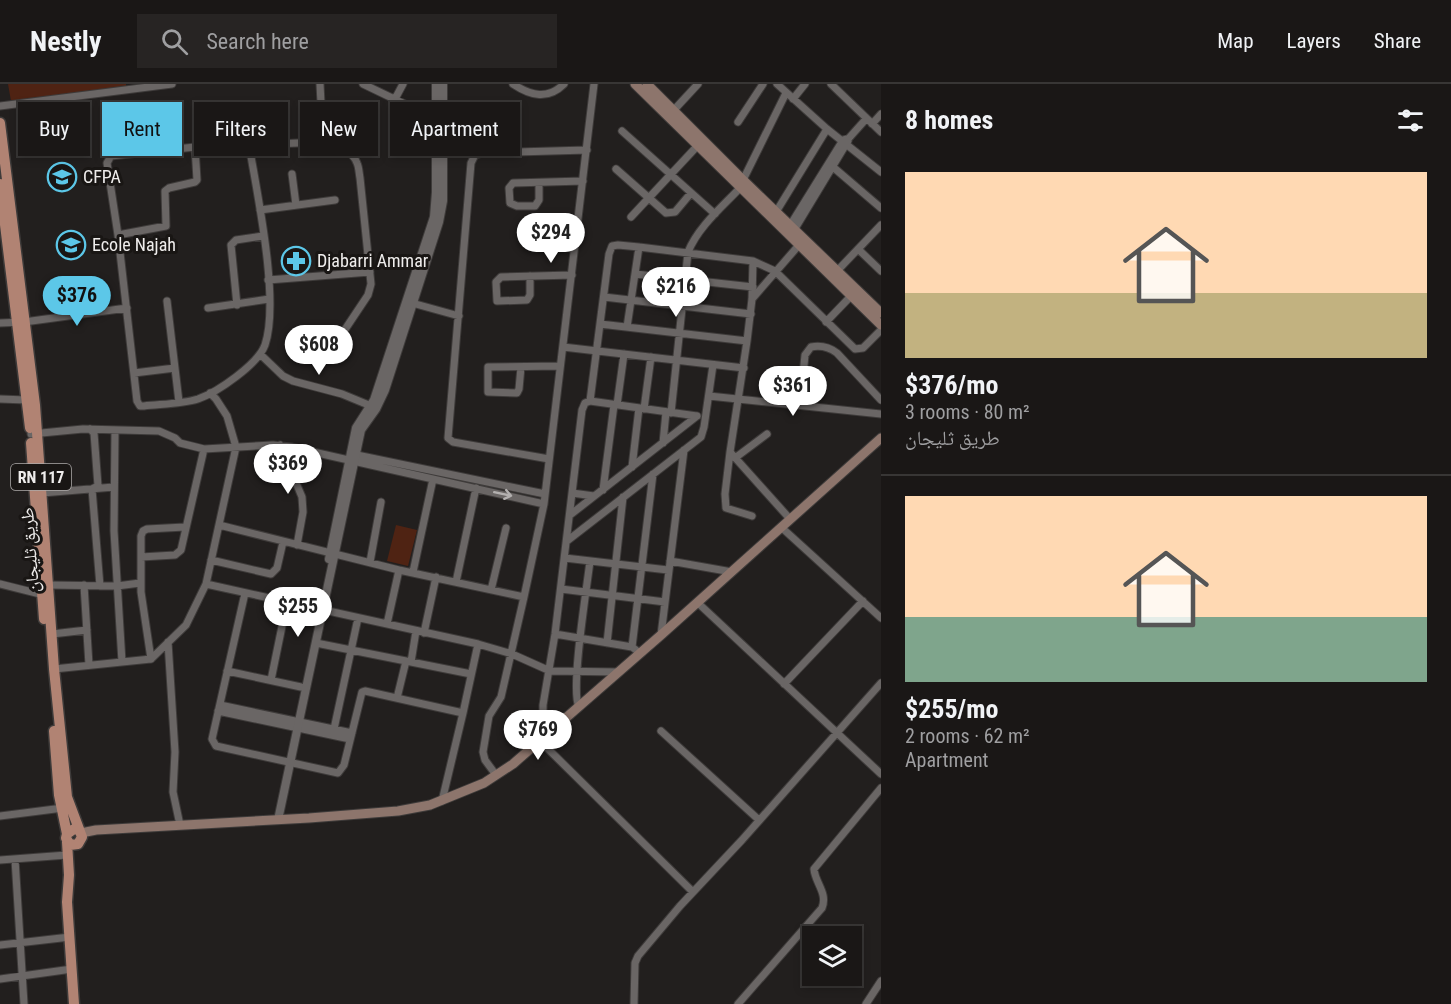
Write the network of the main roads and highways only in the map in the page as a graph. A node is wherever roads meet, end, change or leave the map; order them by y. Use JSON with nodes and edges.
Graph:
{"nodes":[{"id":1,"x":635,"y":84,"type":"edge"},
{"id":2,"x":646,"y":84,"type":"edge"},
{"id":3,"x":0,"y":123,"type":"edge"},
{"id":4,"x":700,"y":143,"type":"junction"},
{"id":5,"x":0,"y":184,"type":"edge"},
{"id":6,"x":741,"y":184,"type":"junction"},
{"id":7,"x":6,"y":222,"type":"edge"},
{"id":8,"x":790,"y":231,"type":"junction"},
{"id":9,"x":881,"y":313,"type":"edge"},
{"id":10,"x":20,"y":322,"type":"junction"},
{"id":11,"x":881,"y":325,"type":"edge"},
{"id":12,"x":34,"y":433,"type":"junction"},
{"id":13,"x":881,"y":438,"type":"edge"},
{"id":14,"x":47,"y":592,"type":"junction"},
{"id":15,"x":65,"y":807,"type":"junction"},
{"id":16,"x":74,"y":837,"type":"junction"},
{"id":17,"x":69,"y":874,"type":"junction"},
{"id":18,"x":74,"y":1004,"type":"edge"}],
"edges":[{"from":1,"to":4,"type":"main road"},
{"from":2,"to":4,"type":"main road"},
{"from":3,"to":7,"type":"main road","name":"طريق ثليجان","number":"RN 117"},
{"from":4,"to":6,"type":"main road"},
{"from":5,"to":7,"type":"main road","name":"طريق ثليجان","number":"RN 117"},
{"from":6,"to":8,"type":"main road"},
{"from":6,"to":8,"type":"main road"},
{"from":7,"to":10,"type":"main road","name":"طريق ثليجان","number":"RN 117"},
{"from":8,"to":9,"type":"main road"},
{"from":8,"to":11,"type":"main road"},
{"from":10,"to":12,"type":"main road","name":"طريق ثليجان","number":"RN 117"},
{"from":10,"to":12,"type":"main road","name":"طريق ثليجان","number":"RN 117"},
{"from":12,"to":14,"type":"main road","name":"طريق ثليجان","number":"RN 117"},
{"from":12,"to":14,"type":"main road","name":"طريق ثليجان","number":"RN 117"},
{"from":13,"to":16,"type":"main road"},
{"from":14,"to":15,"type":"main road","name":"طريق ثليجان","number":"RN 117"},
{"from":14,"to":15,"type":"main road","name":"طريق ثليجان","number":"RN 117"},
{"from":15,"to":16,"type":"main road","name":"طريق ثليجان","number":"RN 117"},
{"from":16,"to":17,"type":"main road","name":"طريق ثليجان","number":"RN 117"},
{"from":16,"to":17,"type":"main road","name":"طريق ثليجان","number":"RN 117"},
{"from":17,"to":18,"type":"main road","name":"طريق ثليجان","number":"RN 117"}]}
